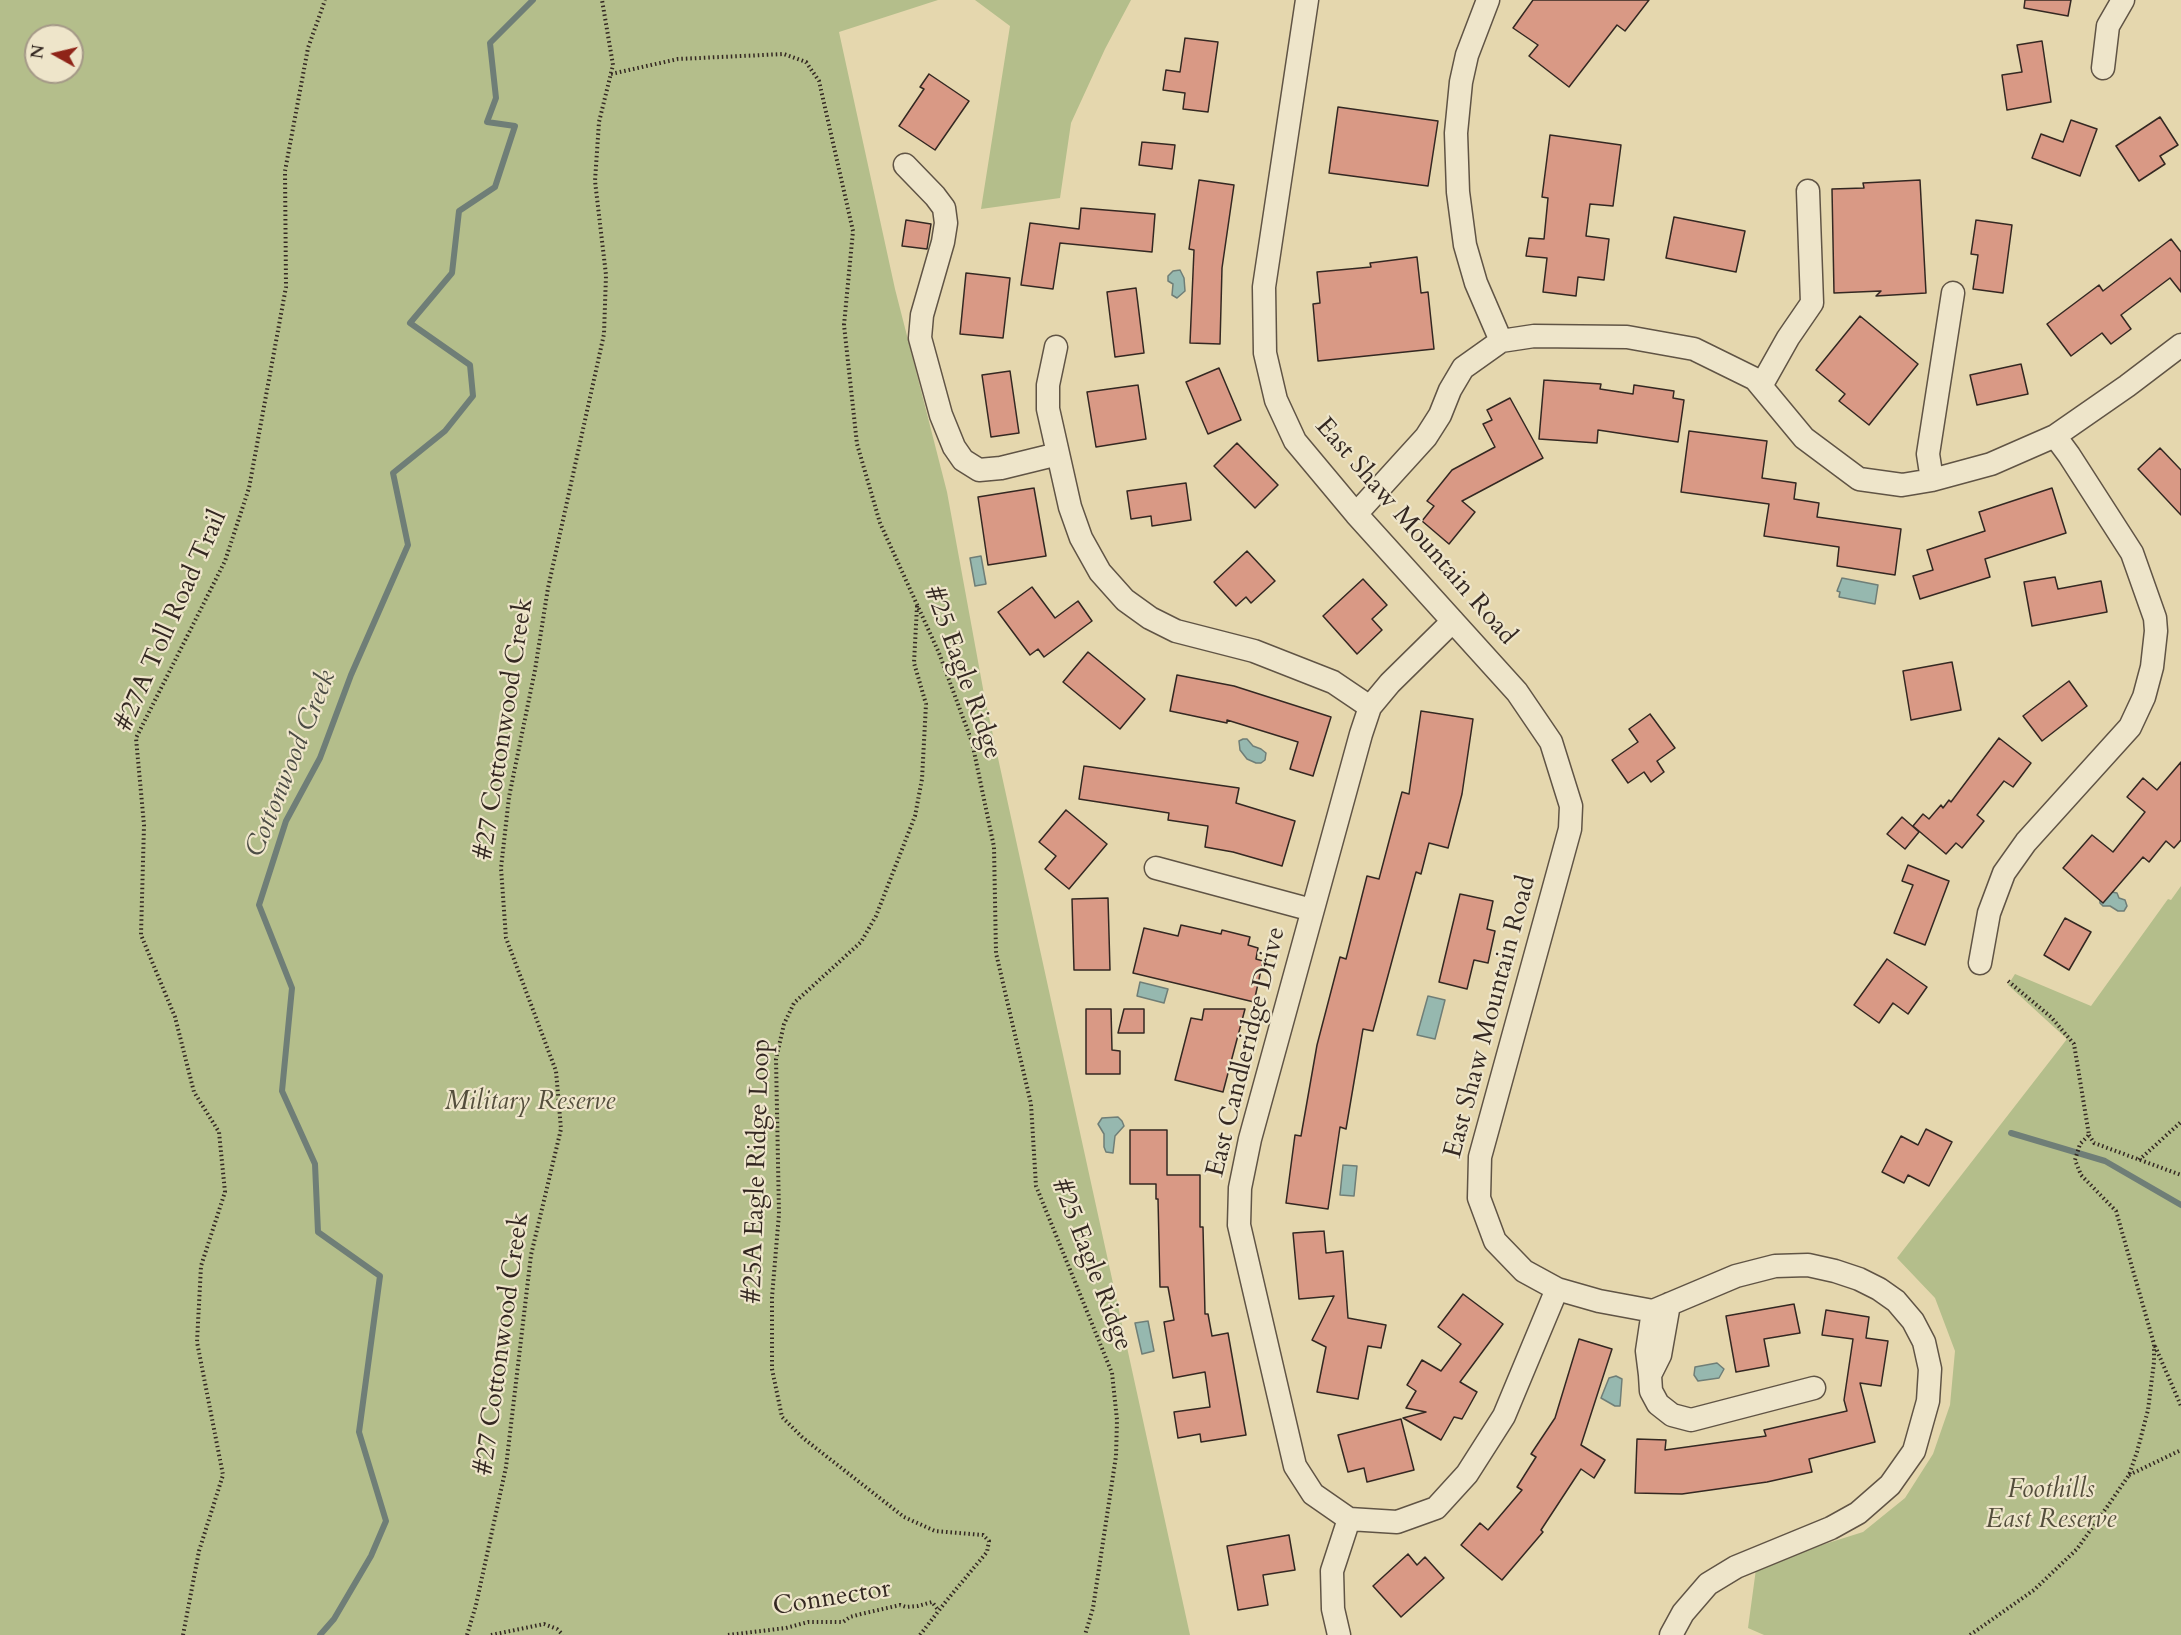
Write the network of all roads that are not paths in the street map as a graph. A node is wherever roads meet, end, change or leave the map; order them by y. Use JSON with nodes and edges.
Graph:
{"nodes":[{"id":1,"x":1307,"y":0,"type":"edge"},
{"id":2,"x":1488,"y":0,"type":"edge"},
{"id":3,"x":2123,"y":0,"type":"edge"},
{"id":4,"x":2103,"y":68,"type":"dead end"},
{"id":5,"x":905,"y":165,"type":"dead end"},
{"id":6,"x":1808,"y":191,"type":"dead end"},
{"id":7,"x":1953,"y":293,"type":"dead end"},
{"id":8,"x":1501,"y":341,"type":"junction"},
{"id":9,"x":2181,"y":345,"type":"edge"},
{"id":10,"x":1056,"y":347,"type":"dead end"},
{"id":11,"x":1761,"y":386,"type":"junction"},
{"id":12,"x":2055,"y":436,"type":"junction"},
{"id":13,"x":1058,"y":454,"type":"junction"},
{"id":14,"x":1932,"y":480,"type":"junction"},
{"id":15,"x":1356,"y":514,"type":"junction"},
{"id":16,"x":1453,"y":621,"type":"junction"},
{"id":17,"x":1370,"y":707,"type":"junction"},
{"id":18,"x":1156,"y":868,"type":"dead end"},
{"id":19,"x":1312,"y":910,"type":"junction"},
{"id":20,"x":1980,"y":963,"type":"dead end"},
{"id":21,"x":1557,"y":1289,"type":"junction"},
{"id":22,"x":1661,"y":1307,"type":"junction"},
{"id":23,"x":1814,"y":1388,"type":"dead end"},
{"id":24,"x":1349,"y":1519,"type":"junction"},
{"id":25,"x":1339,"y":1635,"type":"edge"},
{"id":26,"x":1671,"y":1635,"type":"edge"}],
"edges":[{"from":1,"to":15,"type":"street","name":"East Shaw Mountain Road"},
{"from":2,"to":8,"type":"street"},
{"from":3,"to":4,"type":"street"},
{"from":5,"to":13,"type":"street"},
{"from":6,"to":11,"type":"street"},
{"from":7,"to":14,"type":"street"},
{"from":8,"to":11,"type":"street"},
{"from":8,"to":15,"type":"street"},
{"from":9,"to":12,"type":"street"},
{"from":10,"to":13,"type":"street"},
{"from":11,"to":14,"type":"street"},
{"from":12,"to":14,"type":"street"},
{"from":12,"to":20,"type":"street"},
{"from":13,"to":17,"type":"street"},
{"from":15,"to":16,"type":"street","name":"East Shaw Mountain Road"},
{"from":16,"to":17,"type":"street","name":"East Candleridge Drive"},
{"from":16,"to":21,"type":"street","name":"East Shaw Mountain Road"},
{"from":17,"to":19,"type":"street","name":"East Candleridge Drive"},
{"from":18,"to":19,"type":"street","name":"East Candleridge Drive"},
{"from":19,"to":24,"type":"street","name":"East Candleridge Drive"},
{"from":21,"to":22,"type":"street","name":"East Shaw Mountain Road"},
{"from":21,"to":24,"type":"street"},
{"from":22,"to":23,"type":"street"},
{"from":22,"to":26,"type":"street"},
{"from":24,"to":25,"type":"street"}]}
